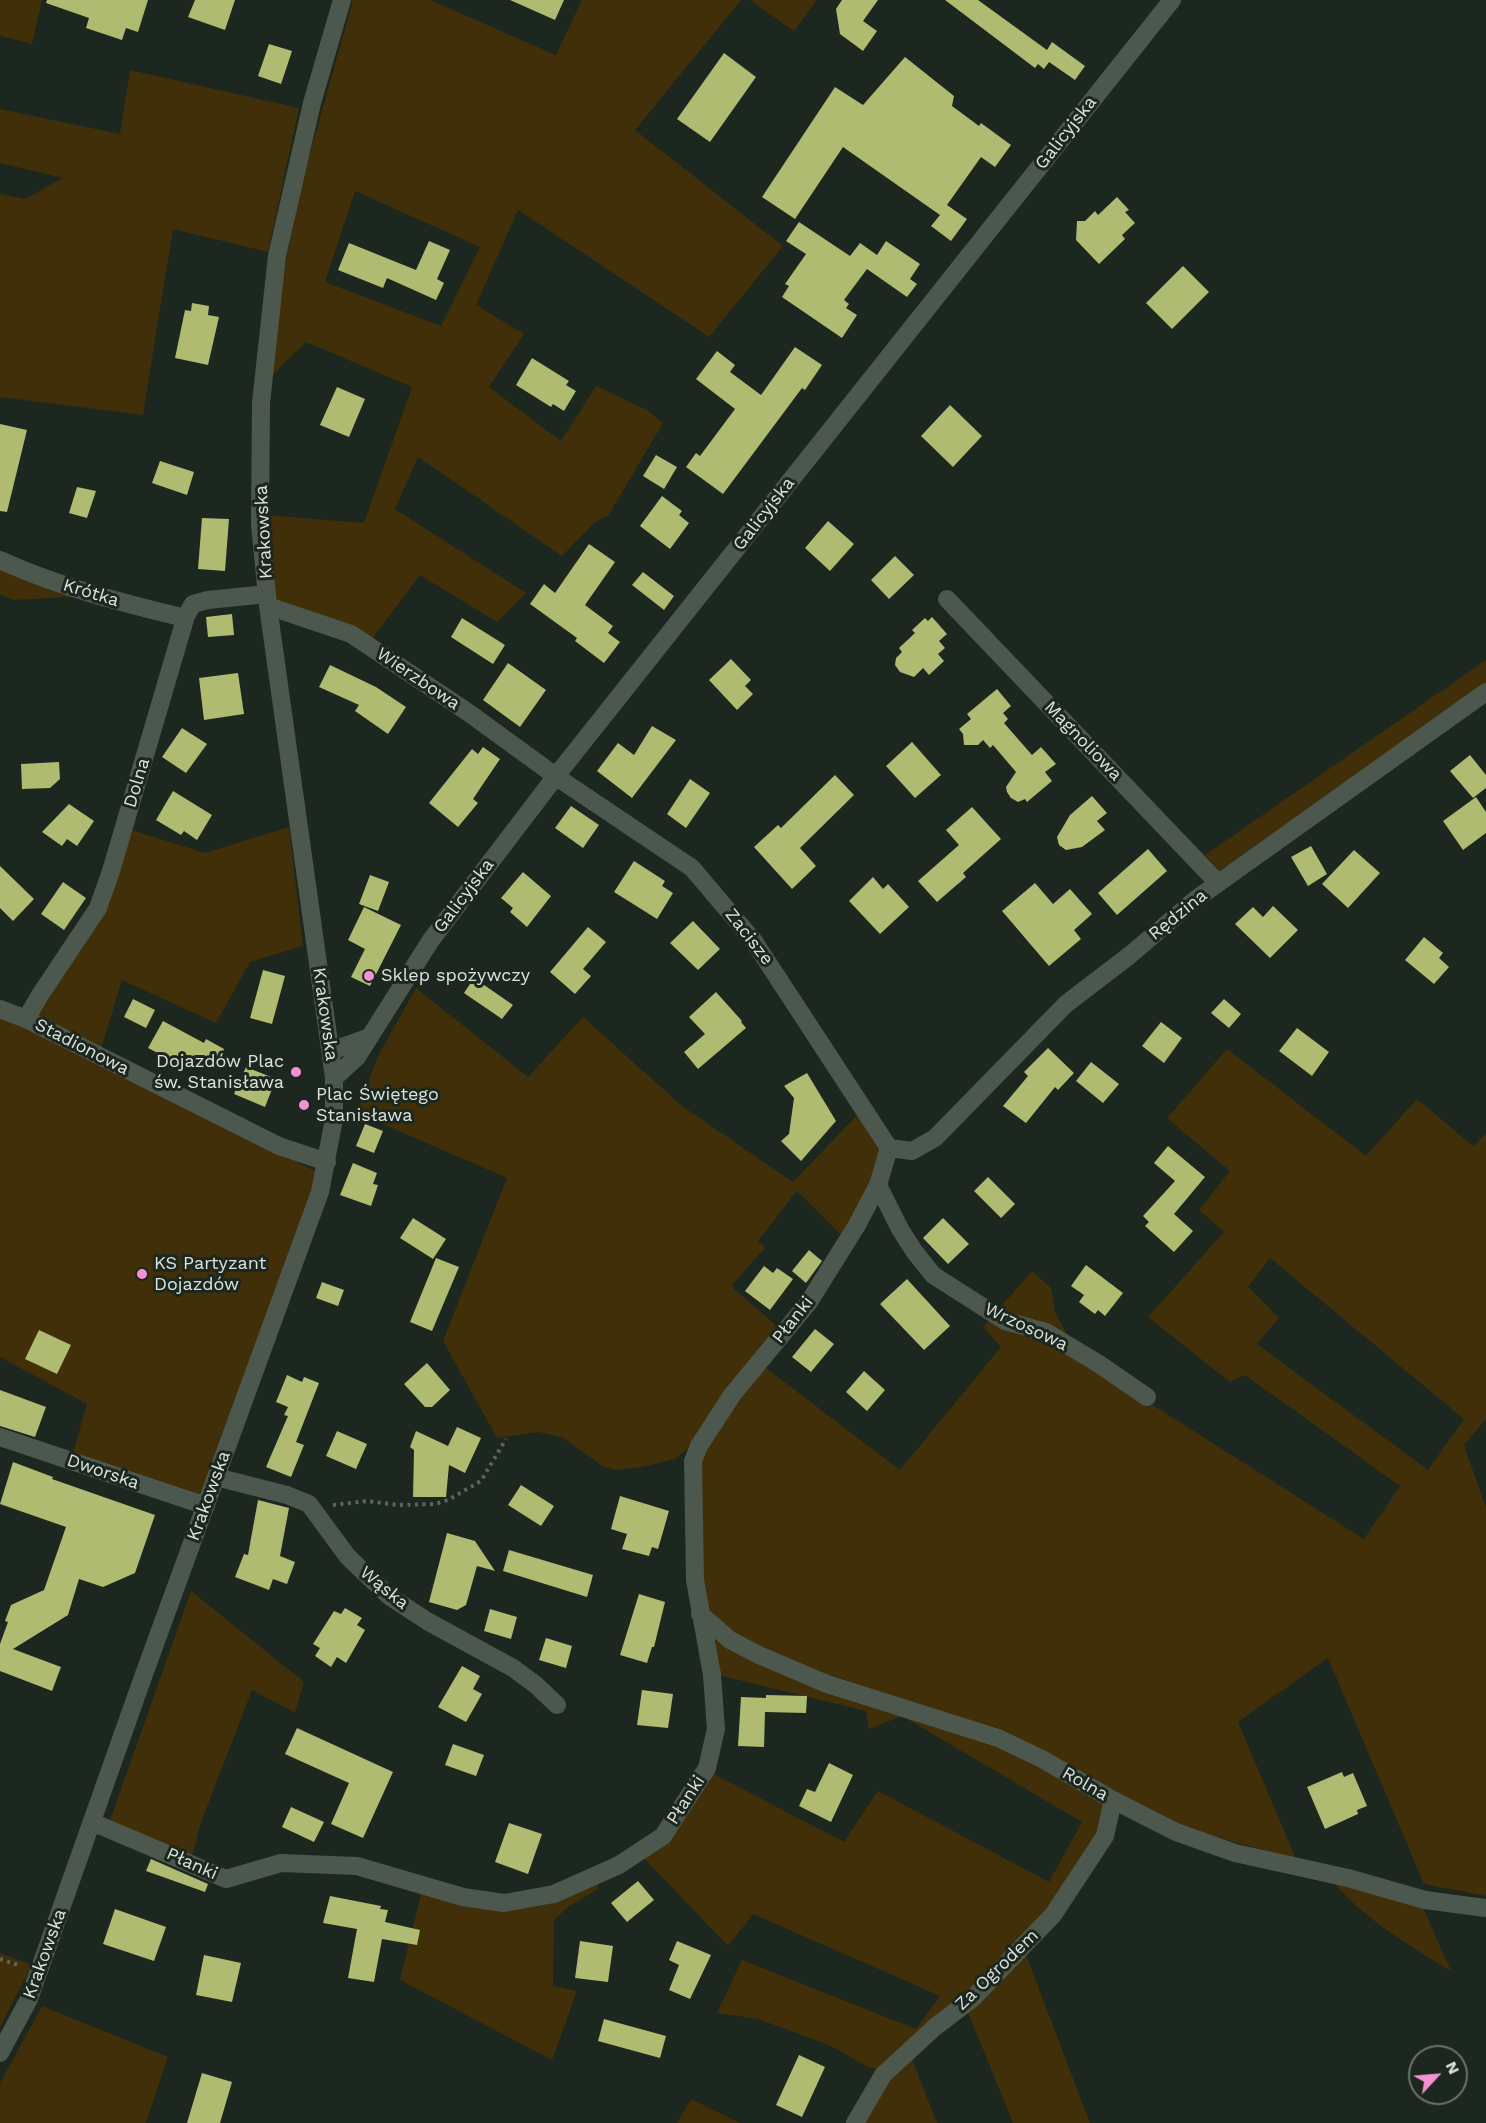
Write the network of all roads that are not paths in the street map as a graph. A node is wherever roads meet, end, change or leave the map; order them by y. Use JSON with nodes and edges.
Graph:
{"nodes":[{"id":1,"x":342,"y":0,"type":"edge"},
{"id":2,"x":1172,"y":0,"type":"edge"},
{"id":3,"x":0,"y":560,"type":"edge"},
{"id":4,"x":947,"y":599,"type":"dead end"},
{"id":5,"x":268,"y":600,"type":"junction"},
{"id":6,"x":185,"y":618,"type":"junction"},
{"id":7,"x":1486,"y":692,"type":"edge"},
{"id":8,"x":556,"y":776,"type":"junction"},
{"id":9,"x":1218,"y":883,"type":"junction"},
{"id":10,"x":0,"y":1009,"type":"edge"},
{"id":11,"x":26,"y":1019,"type":"junction"},
{"id":12,"x":370,"y":1037,"type":"junction"},
{"id":13,"x":331,"y":1051,"type":"junction"},
{"id":14,"x":334,"y":1078,"type":"junction"},
{"id":15,"x":890,"y":1148,"type":"junction"},
{"id":16,"x":327,"y":1161,"type":"junction"},
{"id":17,"x":878,"y":1185,"type":"junction"},
{"id":18,"x":1147,"y":1397,"type":"dead end"},
{"id":19,"x":0,"y":1437,"type":"edge"},
{"id":20,"x":216,"y":1477,"type":"junction"},
{"id":21,"x":206,"y":1506,"type":"junction"},
{"id":22,"x":700,"y":1614,"type":"junction"},
{"id":23,"x":557,"y":1705,"type":"dead end"},
{"id":24,"x":1113,"y":1800,"type":"junction"},
{"id":25,"x":92,"y":1822,"type":"junction"},
{"id":26,"x":1486,"y":1908,"type":"edge"},
{"id":27,"x":0,"y":2053,"type":"edge"},
{"id":28,"x":855,"y":2123,"type":"edge"}],
"edges":[{"from":1,"to":5,"type":"street","name":"Krakowska"},
{"from":2,"to":8,"type":"street","name":"Galicyjska"},
{"from":3,"to":6,"type":"street","name":"Krótka"},
{"from":4,"to":9,"type":"street","name":"Magnoliowa"},
{"from":5,"to":6,"type":"street"},
{"from":5,"to":8,"type":"street","name":"Wierzbowa"},
{"from":5,"to":13,"type":"street","name":"Krakowska"},
{"from":6,"to":11,"type":"street","name":"Dolna"},
{"from":7,"to":9,"type":"street","name":"Rędzina"},
{"from":8,"to":12,"type":"street","name":"Galicyjska"},
{"from":8,"to":15,"type":"street","name":"Zacisze"},
{"from":9,"to":15,"type":"street","name":"Rędzina"},
{"from":10,"to":11,"type":"street","name":"Stadionowa"},
{"from":11,"to":16,"type":"street","name":"Stadionowa"},
{"from":12,"to":13,"type":"street"},
{"from":12,"to":14,"type":"street","name":"Galicyjska"},
{"from":13,"to":14,"type":"street","name":"Krakowska"},
{"from":14,"to":16,"type":"street","name":"Krakowska"},
{"from":15,"to":17,"type":"street","name":"Płanki"},
{"from":16,"to":20,"type":"street","name":"Krakowska"},
{"from":17,"to":18,"type":"street","name":"Wrzosowa"},
{"from":17,"to":22,"type":"street","name":"Płanki"},
{"from":19,"to":21,"type":"street","name":"Dworska"},
{"from":20,"to":21,"type":"street","name":"Krakowska"},
{"from":20,"to":23,"type":"street","name":"Wąska"},
{"from":21,"to":25,"type":"street","name":"Krakowska"},
{"from":22,"to":24,"type":"street","name":"Rolna"},
{"from":22,"to":25,"type":"street","name":"Płanki"},
{"from":24,"to":26,"type":"street","name":"Rolna"},
{"from":24,"to":28,"type":"street","name":"Za Ogrodem"},
{"from":25,"to":27,"type":"street","name":"Krakowska"}]}
